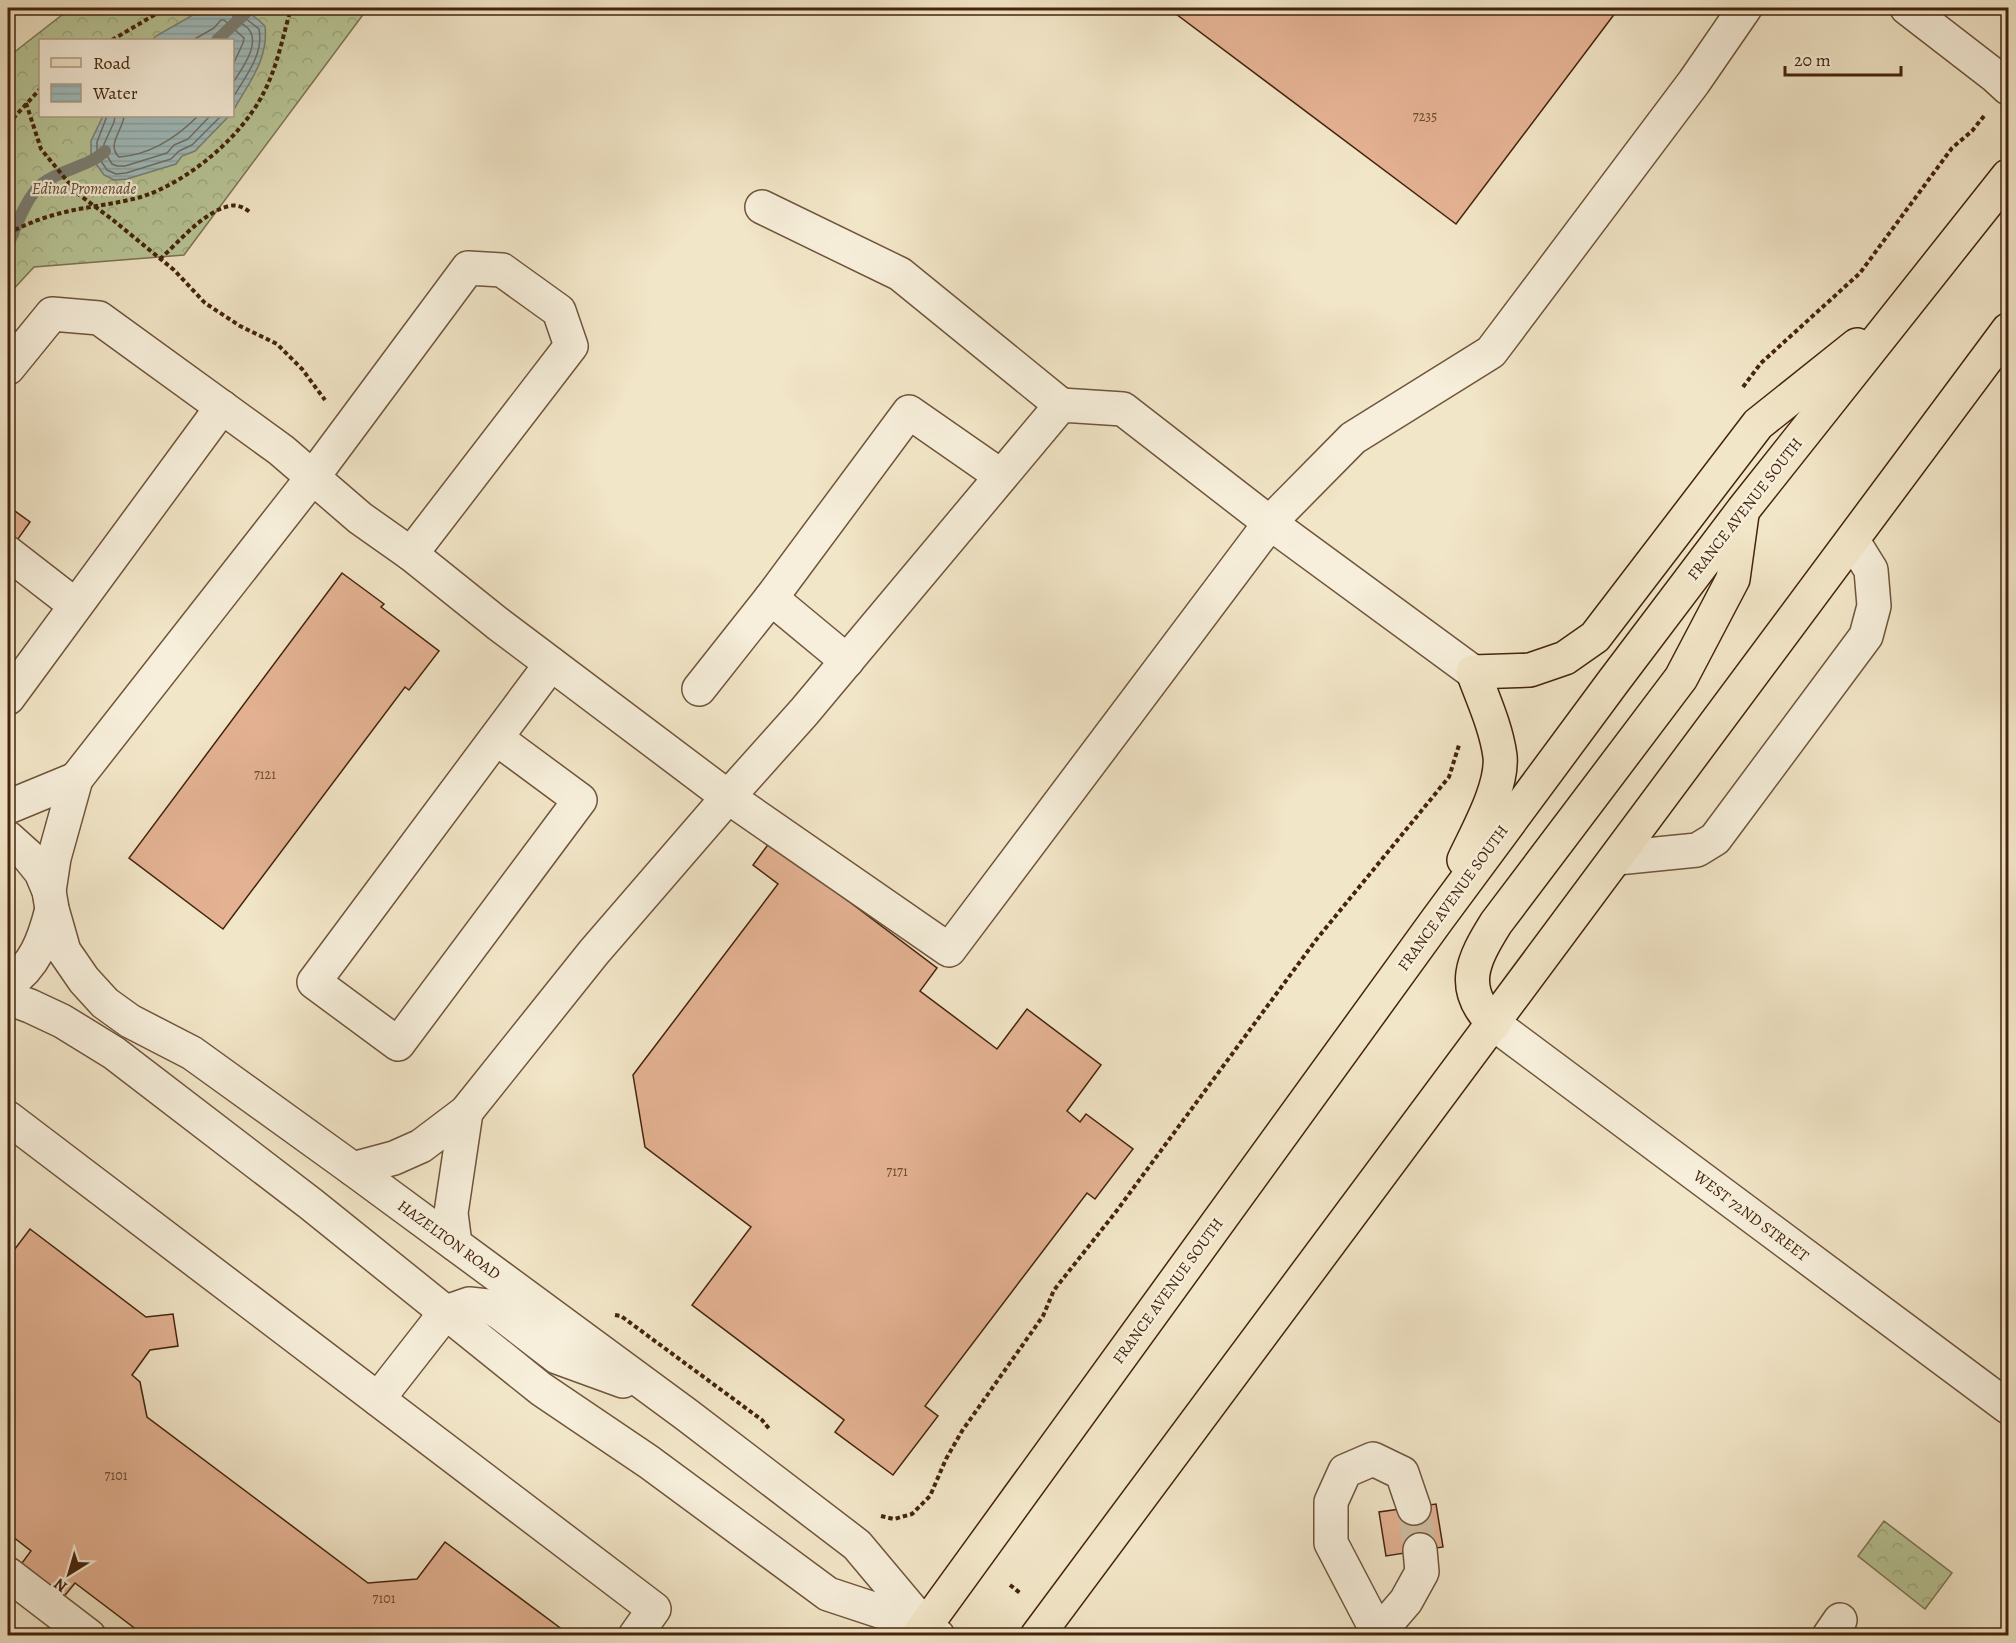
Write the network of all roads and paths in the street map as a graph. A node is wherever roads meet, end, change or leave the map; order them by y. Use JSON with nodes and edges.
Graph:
{"nodes":[{"id":1,"x":166,"y":8,"type":"edge"},
{"id":2,"x":291,"y":8,"type":"edge"},
{"id":3,"x":1745,"y":8,"type":"edge"},
{"id":4,"x":1907,"y":8,"type":"edge"},
{"id":5,"x":2004,"y":8,"type":"edge"},
{"id":6,"x":2008,"y":11,"type":"edge"},
{"id":7,"x":114,"y":39,"type":"edge"},
{"id":8,"x":2008,"y":88,"type":"edge"},
{"id":9,"x":39,"y":90,"type":"edge"},
{"id":10,"x":26,"y":103,"type":"junction"},
{"id":11,"x":8,"y":124,"type":"edge"},
{"id":12,"x":2008,"y":176,"type":"edge"},
{"id":13,"x":96,"y":207,"type":"junction"},
{"id":14,"x":762,"y":207,"type":"dead end"},
{"id":15,"x":251,"y":213,"type":"dead end"},
{"id":16,"x":8,"y":233,"type":"edge"},
{"id":17,"x":160,"y":259,"type":"junction"},
{"id":18,"x":1902,"y":308,"type":"junction"},
{"id":19,"x":2008,"y":330,"type":"edge"},
{"id":20,"x":8,"y":368,"type":"edge"},
{"id":21,"x":1740,"y":391,"type":"dead end"},
{"id":22,"x":1061,"y":405,"type":"junction"},
{"id":23,"x":222,"y":407,"type":"junction"},
{"id":24,"x":354,"y":422,"type":"junction"},
{"id":25,"x":1001,"y":476,"type":"junction"},
{"id":26,"x":312,"y":478,"type":"junction"},
{"id":27,"x":1743,"y":510,"type":"junction"},
{"id":28,"x":1270,"y":523,"type":"junction"},
{"id":29,"x":1853,"y":541,"type":"junction"},
{"id":30,"x":8,"y":553,"type":"edge"},
{"id":31,"x":411,"y":554,"type":"junction"},
{"id":32,"x":771,"y":598,"type":"junction"},
{"id":33,"x":75,"y":605,"type":"junction"},
{"id":34,"x":847,"y":661,"type":"junction"},
{"id":35,"x":551,"y":664,"type":"junction"},
{"id":36,"x":1473,"y":672,"type":"junction"},
{"id":37,"x":699,"y":689,"type":"dead end"},
{"id":38,"x":8,"y":698,"type":"edge"},
{"id":39,"x":1492,"y":724,"type":"junction"},
{"id":40,"x":496,"y":738,"type":"junction"},
{"id":41,"x":76,"y":778,"type":"junction"},
{"id":42,"x":728,"y":797,"type":"junction"},
{"id":43,"x":8,"y":807,"type":"edge"},
{"id":44,"x":8,"y":838,"type":"edge"},
{"id":45,"x":1617,"y":858,"type":"junction"},
{"id":46,"x":51,"y":900,"type":"junction"},
{"id":47,"x":1437,"y":920,"type":"junction"},
{"id":48,"x":8,"y":984,"type":"edge"},
{"id":49,"x":8,"y":998,"type":"edge"},
{"id":50,"x":1494,"y":1024,"type":"junction"},
{"id":51,"x":466,"y":1112,"type":"junction"},
{"id":52,"x":8,"y":1118,"type":"edge"},
{"id":53,"x":353,"y":1169,"type":"junction"},
{"id":54,"x":455,"y":1244,"type":"junction"},
{"id":55,"x":446,"y":1312,"type":"junction"},
{"id":56,"x":660,"y":1395,"type":"junction"},
{"id":57,"x":378,"y":1399,"type":"junction"},
{"id":58,"x":2008,"y":1407,"type":"edge"},
{"id":59,"x":1414,"y":1508,"type":"tunnel mouth"},
{"id":60,"x":894,"y":1519,"type":"dead end"},
{"id":61,"x":1420,"y":1550,"type":"tunnel mouth"},
{"id":62,"x":8,"y":1574,"type":"edge"},
{"id":63,"x":1010,"y":1586,"type":"dead end"},
{"id":64,"x":1020,"y":1593,"type":"dead end"},
{"id":65,"x":927,"y":1632,"type":"edge"},
{"id":66,"x":1377,"y":1634,"type":"edge"},
{"id":67,"x":89,"y":1635,"type":"edge"},
{"id":68,"x":634,"y":1635,"type":"edge"},
{"id":69,"x":1037,"y":1635,"type":"edge"}],
"edges":[{"from":1,"to":7,"type":"path"},
{"from":2,"to":13,"type":"path"},
{"from":3,"to":28,"type":"street"},
{"from":4,"to":8,"type":"street"},
{"from":5,"to":6,"type":"path"},
{"from":8,"to":21,"type":"path"},
{"from":9,"to":10,"type":"path"},
{"from":10,"to":11,"type":"path"},
{"from":10,"to":13,"type":"path"},
{"from":12,"to":18,"type":"main road","name":"FRANCE AVENUE SOUTH"},
{"from":13,"to":16,"type":"path"},
{"from":13,"to":17,"type":"path"},
{"from":14,"to":22,"type":"street"},
{"from":15,"to":17,"type":"path"},
{"from":17,"to":24,"type":"path"},
{"from":18,"to":27,"type":"main road","name":"FRANCE AVENUE SOUTH"},
{"from":18,"to":36,"type":"main road"},
{"from":19,"to":29,"type":"main road"},
{"from":20,"to":23,"type":"street"},
{"from":22,"to":25,"type":"street"},
{"from":22,"to":28,"type":"street"},
{"from":23,"to":26,"type":"street"},
{"from":23,"to":33,"type":"street"},
{"from":24,"to":26,"type":"street"},
{"from":24,"to":31,"type":"street"},
{"from":25,"to":32,"type":"street"},
{"from":25,"to":34,"type":"street"},
{"from":26,"to":31,"type":"street"},
{"from":26,"to":41,"type":"street"},
{"from":27,"to":47,"type":"main road","name":"FRANCE AVENUE SOUTH"},
{"from":27,"to":50,"type":"main road"},
{"from":28,"to":36,"type":"street"},
{"from":28,"to":42,"type":"street"},
{"from":29,"to":45,"type":"main road"},
{"from":29,"to":45,"type":"street"},
{"from":30,"to":33,"type":"street"},
{"from":31,"to":35,"type":"street"},
{"from":32,"to":34,"type":"street"},
{"from":32,"to":37,"type":"street"},
{"from":33,"to":38,"type":"street"},
{"from":34,"to":42,"type":"street"},
{"from":35,"to":40,"type":"street"},
{"from":35,"to":42,"type":"street"},
{"from":36,"to":39,"type":"main road"},
{"from":39,"to":47,"type":"main road"},
{"from":39,"to":60,"type":"path"},
{"from":40,"to":40,"type":"street"},
{"from":41,"to":43,"type":"street"},
{"from":41,"to":46,"type":"street"},
{"from":42,"to":51,"type":"street"},
{"from":44,"to":46,"type":"street","name":"HAZELTON ROAD"},
{"from":45,"to":50,"type":"main road"},
{"from":46,"to":48,"type":"street"},
{"from":46,"to":53,"type":"street","name":"HAZELTON ROAD"},
{"from":47,"to":65,"type":"main road","name":"FRANCE AVENUE SOUTH"},
{"from":49,"to":55,"type":"street"},
{"from":50,"to":58,"type":"street","name":"WEST 72ND STREET"},
{"from":50,"to":69,"type":"main road"},
{"from":51,"to":53,"type":"street"},
{"from":51,"to":54,"type":"street"},
{"from":52,"to":57,"type":"street"},
{"from":53,"to":54,"type":"street","name":"HAZELTON ROAD"},
{"from":54,"to":56,"type":"street","name":"HAZELTON ROAD"},
{"from":55,"to":56,"type":"street"},
{"from":55,"to":57,"type":"street"},
{"from":55,"to":65,"type":"street"},
{"from":56,"to":65,"type":"street","name":"HAZELTON ROAD"},
{"from":57,"to":68,"type":"street"},
{"from":59,"to":66,"type":"street"},
{"from":61,"to":66,"type":"street"},
{"from":62,"to":67,"type":"street"},
{"from":63,"to":64,"type":"path"}]}
